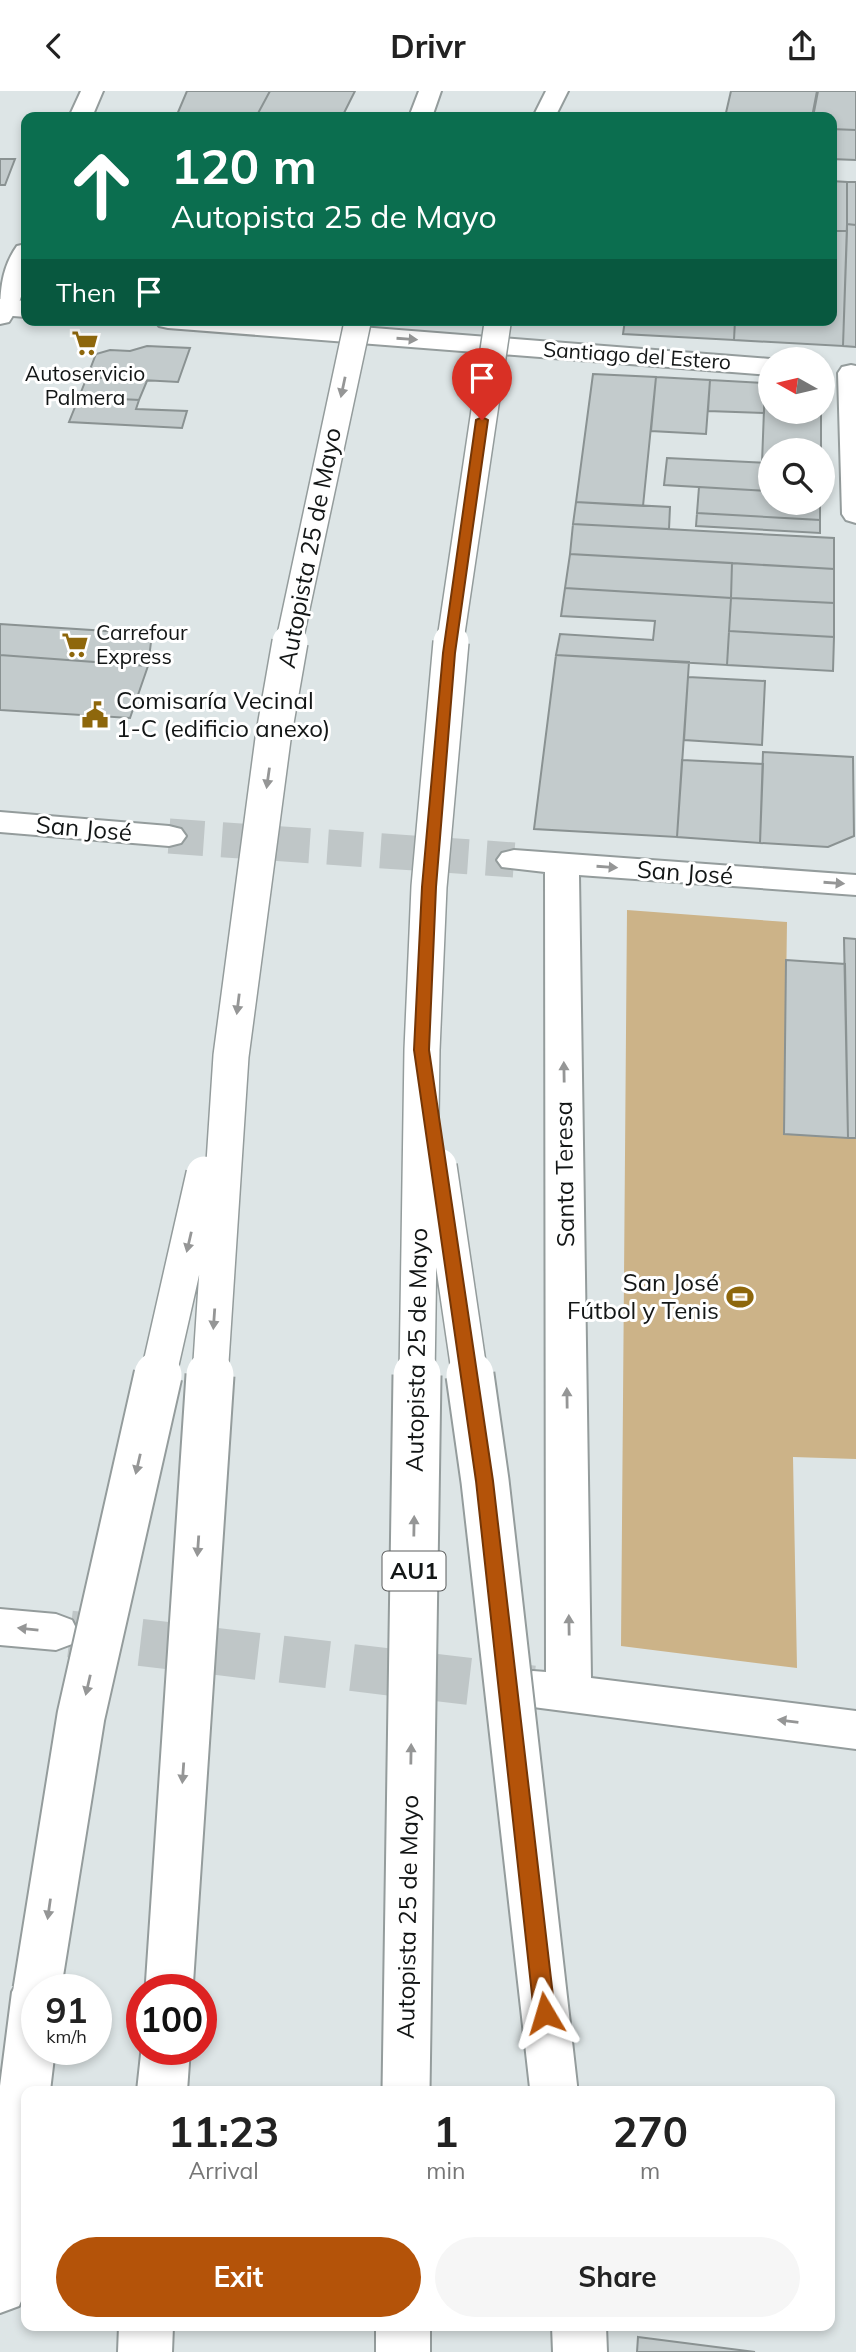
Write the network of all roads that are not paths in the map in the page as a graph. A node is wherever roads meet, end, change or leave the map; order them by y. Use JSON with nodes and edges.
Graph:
{"nodes":[{"id":1,"x":92,"y":91,"type":"edge"},
{"id":2,"x":430,"y":91,"type":"edge"},
{"id":3,"x":550,"y":91,"type":"edge"},
{"id":4,"x":557,"y":91,"type":"edge"},
{"id":5,"x":83,"y":112,"type":"edge"},
{"id":6,"x":423,"y":112,"type":"edge"},
{"id":7,"x":545,"y":112,"type":"edge"},
{"id":8,"x":546,"y":112,"type":"edge"},
{"id":9,"x":21,"y":267,"type":"edge"},
{"id":10,"x":7,"y":310,"type":"edge"},
{"id":11,"x":245,"y":326,"type":"edge"},
{"id":12,"x":357,"y":326,"type":"edge"},
{"id":13,"x":497,"y":326,"type":"edge"},
{"id":14,"x":758,"y":366,"type":"edge"},
{"id":15,"x":835,"y":372,"type":"edge"},
{"id":16,"x":854,"y":373,"type":"edge"},
{"id":17,"x":856,"y":514,"type":"edge"},
{"id":18,"x":0,"y":823,"type":"edge"},
{"id":19,"x":169,"y":836,"type":"tunnel mouth"},
{"id":20,"x":514,"y":860,"type":"tunnel mouth"},
{"id":21,"x":562,"y":864,"type":"junction"},
{"id":22,"x":856,"y":885,"type":"edge"},
{"id":23,"x":422,"y":1050,"type":"junction"},
{"id":24,"x":231,"y":1056,"type":"junction"},
{"id":25,"x":0,"y":1627,"type":"edge"},
{"id":26,"x":56,"y":1632,"type":"tunnel mouth"},
{"id":27,"x":856,"y":1730,"type":"edge"},
{"id":28,"x":40,"y":1974,"type":"edge"},
{"id":29,"x":170,"y":1974,"type":"edge"},
{"id":30,"x":28,"y":2065,"type":"edge"},
{"id":31,"x":164,"y":2065,"type":"edge"},
{"id":32,"x":25,"y":2086,"type":"edge"},
{"id":33,"x":162,"y":2086,"type":"edge"},
{"id":34,"x":406,"y":2086,"type":"edge"},
{"id":35,"x":553,"y":2086,"type":"edge"},
{"id":36,"x":21,"y":2119,"type":"edge"},
{"id":37,"x":0,"y":2288,"type":"edge"},
{"id":38,"x":146,"y":2331,"type":"edge"},
{"id":39,"x":403,"y":2331,"type":"edge"},
{"id":40,"x":579,"y":2331,"type":"edge"},
{"id":41,"x":145,"y":2352,"type":"edge"},
{"id":42,"x":403,"y":2352,"type":"edge"},
{"id":43,"x":580,"y":2352,"type":"edge"}],
"edges":[{"from":1,"to":5,"type":"main road"},
{"from":2,"to":6,"type":"main road"},
{"from":3,"to":7,"type":"main road"},
{"from":4,"to":8,"type":"main road"},
{"from":9,"to":10,"type":"main road"},
{"from":11,"to":14,"type":"main road","name":"Santiago del Estero","one_way":true},
{"from":12,"to":24,"type":"main road","name":"Autopista 25 de Mayo","one_way":true,"bridge":true},
{"from":13,"to":23,"type":"main road","name":"Autopista 25 de Mayo","number":"AU1","bridge":true},
{"from":15,"to":16,"type":"main road"},
{"from":16,"to":17,"type":"main road"},
{"from":18,"to":19,"type":"main road","name":"San José"},
{"from":20,"to":21,"type":"main road","name":"San José"},
{"from":21,"to":22,"type":"main road","name":"San José","one_way":true},
{"from":27,"to":21,"type":"main road","name":"Santa Teresa","one_way":true},
{"from":34,"to":23,"type":"main road","name":"Autopista 25 de Mayo","number":"AU1","one_way":true,"bridge":true},
{"from":23,"to":35,"type":"main road","bridge":true},
{"from":24,"to":28,"type":"main road","one_way":true,"bridge":true},
{"from":24,"to":29,"type":"main road","name":"Autopista 25 de Mayo","one_way":true,"bridge":true},
{"from":26,"to":25,"type":"main road","one_way":true},
{"from":30,"to":32,"type":"main road"},
{"from":31,"to":33,"type":"main road"},
{"from":36,"to":37,"type":"main road"},
{"from":38,"to":41,"type":"main road"},
{"from":39,"to":42,"type":"main road"},
{"from":40,"to":43,"type":"main road"}]}
